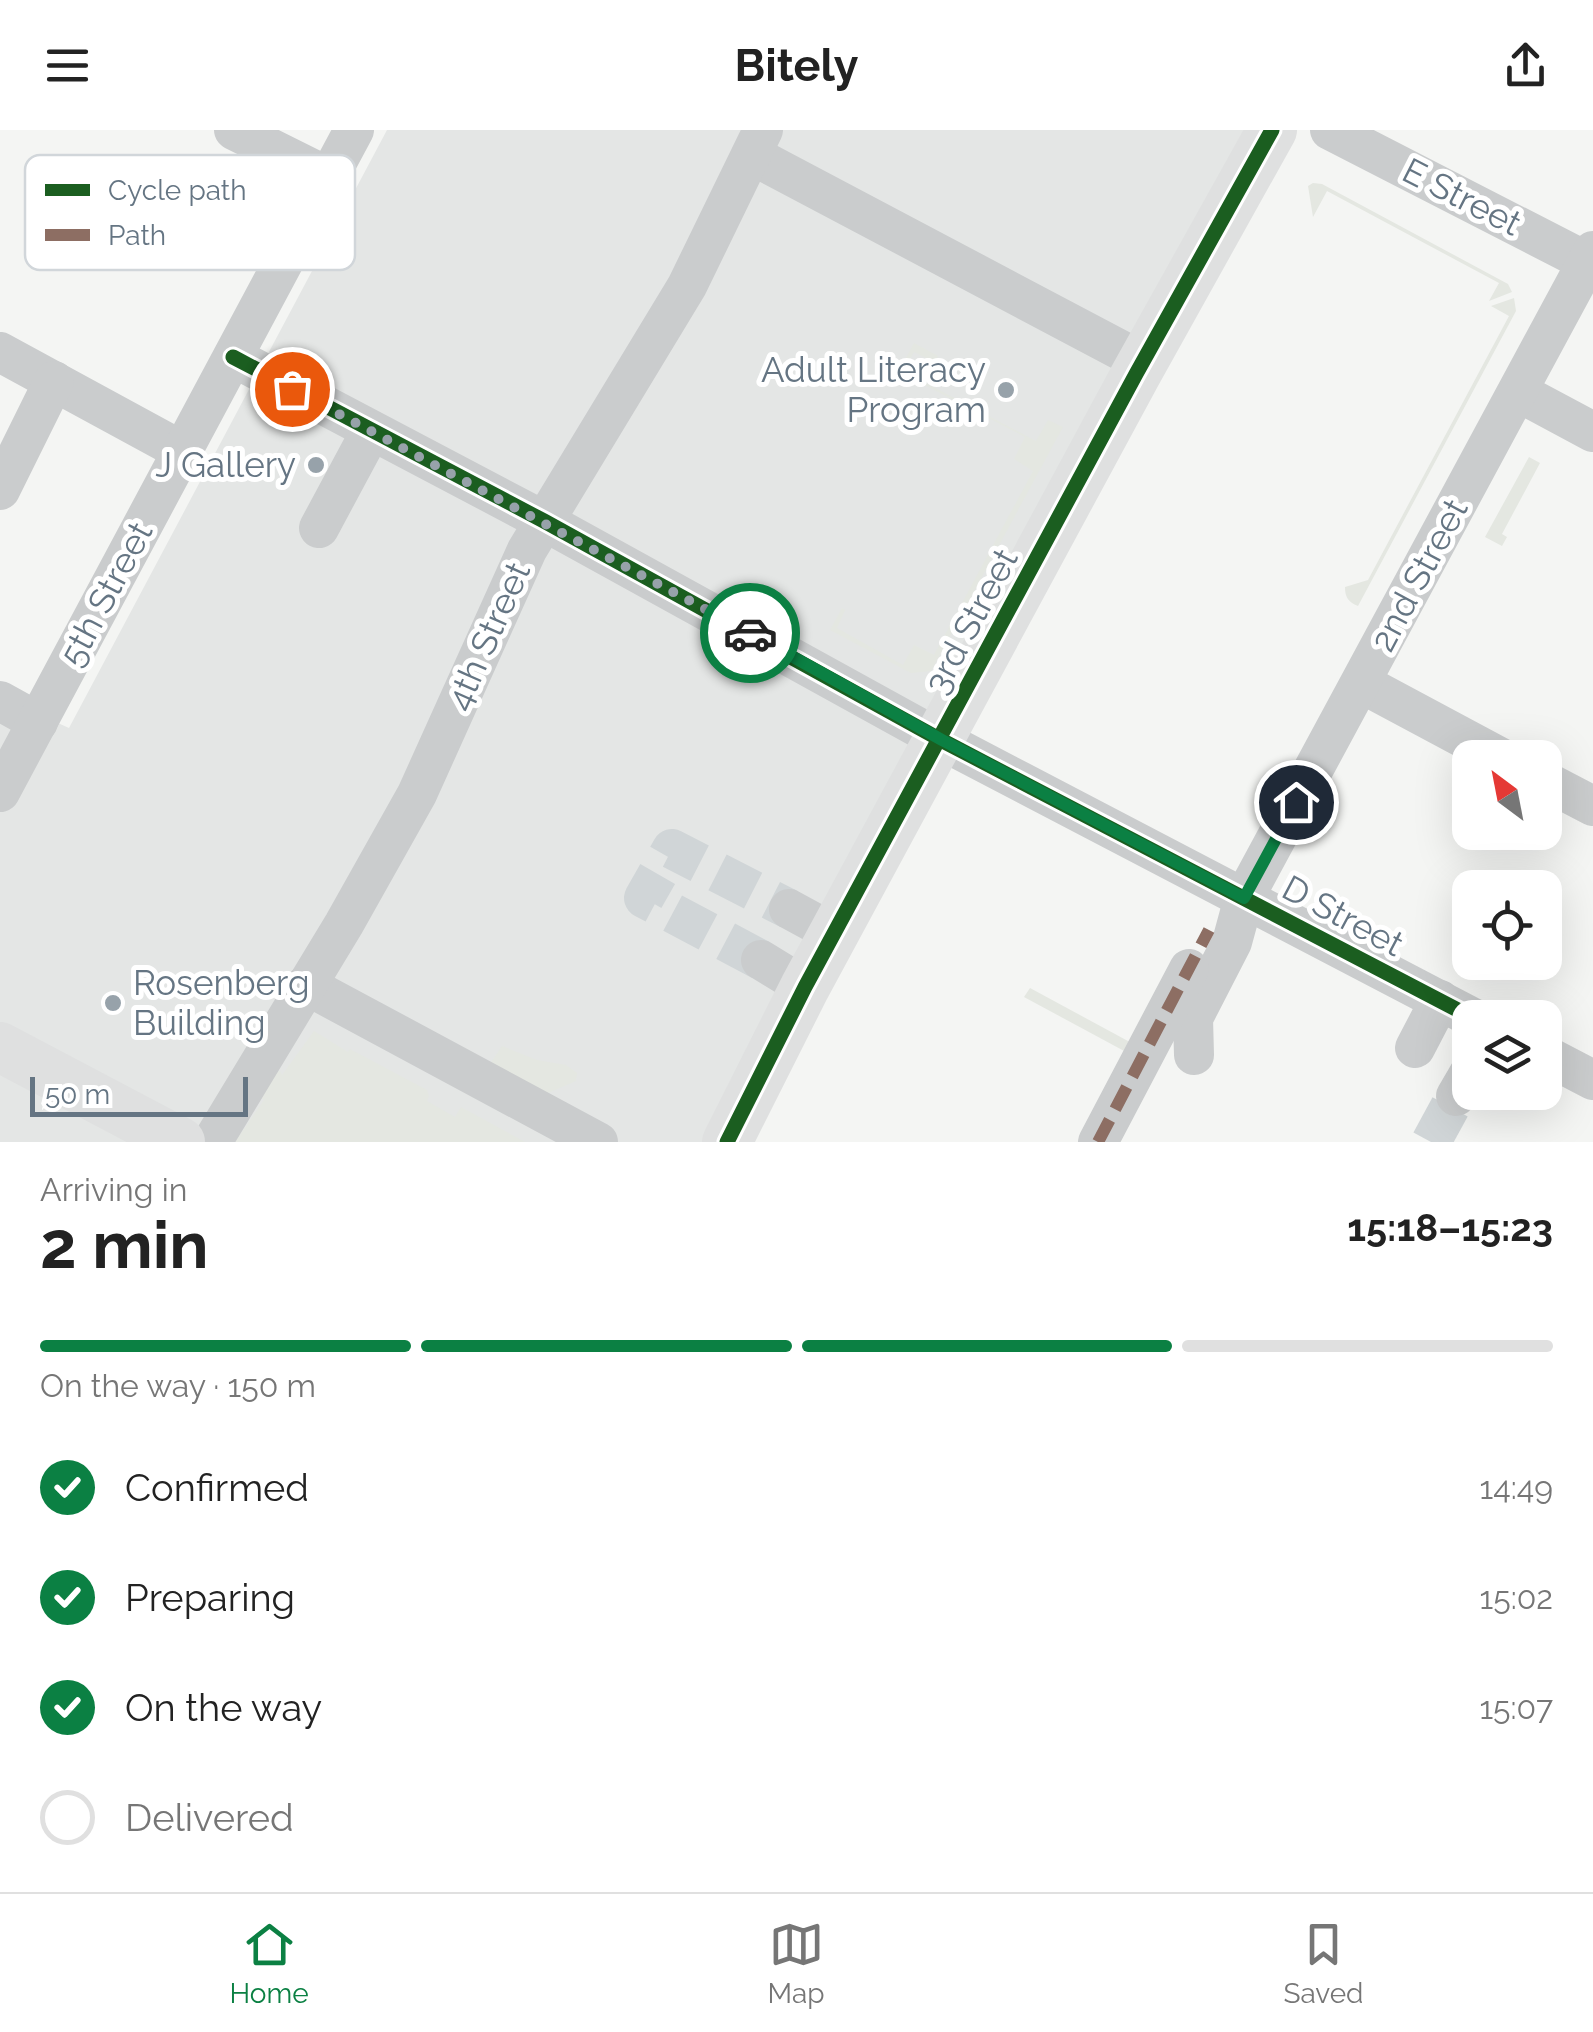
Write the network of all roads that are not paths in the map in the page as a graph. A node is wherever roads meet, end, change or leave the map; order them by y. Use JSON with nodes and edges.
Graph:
{"nodes":[{"id":1,"x":234,"y":130,"type":"edge"},
{"id":2,"x":354,"y":130,"type":"edge"},
{"id":3,"x":1272,"y":130,"type":"edge"},
{"id":4,"x":1330,"y":130,"type":"edge"},
{"id":5,"x":758,"y":143,"type":"edge"},
{"id":6,"x":283,"y":155,"type":"edge"},
{"id":7,"x":340,"y":155,"type":"edge"},
{"id":8,"x":1591,"y":259,"type":"edge"},
{"id":9,"x":279,"y":270,"type":"edge"},
{"id":10,"x":0,"y":352,"type":"edge"},
{"id":11,"x":233,"y":357,"type":"junction"},
{"id":12,"x":1143,"y":362,"type":"junction"},
{"id":13,"x":54,"y":381,"type":"junction"},
{"id":14,"x":1518,"y":392,"type":"junction"},
{"id":15,"x":371,"y":431,"type":"junction"},
{"id":16,"x":1593,"y":432,"type":"edge"},
{"id":17,"x":182,"y":450,"type":"junction"},
{"id":18,"x":0,"y":490,"type":"edge"},
{"id":19,"x":544,"y":521,"type":"junction"},
{"id":20,"x":319,"y":528,"type":"dead end"},
{"id":21,"x":1361,"y":683,"type":"junction"},
{"id":22,"x":0,"y":701,"type":"edge"},
{"id":23,"x":38,"y":722,"type":"junction"},
{"id":24,"x":942,"y":740,"type":"junction"},
{"id":25,"x":1467,"y":740,"type":"edge"},
{"id":26,"x":1562,"y":790,"type":"edge"},
{"id":27,"x":0,"y":792,"type":"edge"},
{"id":28,"x":1593,"y":806,"type":"edge"},
{"id":29,"x":1244,"y":898,"type":"junction"},
{"id":30,"x":789,"y":909,"type":"tunnel mouth"},
{"id":31,"x":1209,"y":930,"type":"dead end"},
{"id":32,"x":835,"y":934,"type":"junction"},
{"id":33,"x":762,"y":960,"type":"tunnel mouth"},
{"id":34,"x":306,"y":985,"type":"junction"},
{"id":35,"x":805,"y":988,"type":"junction"},
{"id":36,"x":1452,"y":1006,"type":"edge"},
{"id":37,"x":1452,"y":1014,"type":"edge"},
{"id":38,"x":0,"y":1047,"type":"edge"},
{"id":39,"x":1414,"y":1048,"type":"dead end"},
{"id":40,"x":1194,"y":1056,"type":"dead end"},
{"id":41,"x":1562,"y":1064,"type":"edge"},
{"id":42,"x":1593,"y":1080,"type":"edge"},
{"id":43,"x":180,"y":1142,"type":"edge"},
{"id":44,"x":212,"y":1142,"type":"edge"},
{"id":45,"x":598,"y":1142,"type":"edge"},
{"id":46,"x":727,"y":1142,"type":"edge"},
{"id":47,"x":1098,"y":1142,"type":"edge"}],
"edges":[{"from":1,"to":6,"type":"street"},
{"from":2,"to":7,"type":"street","name":"5th Street"},
{"from":3,"to":12,"type":"main road","name":"3rd Street"},
{"from":4,"to":8,"type":"street","name":"E Street"},
{"from":5,"to":12,"type":"street"},
{"from":5,"to":19,"type":"street","name":"4th Street"},
{"from":8,"to":14,"type":"street","name":"2nd Street"},
{"from":9,"to":11,"type":"street","name":"5th Street"},
{"from":10,"to":13,"type":"street"},
{"from":11,"to":15,"type":"street","name":"D Street"},
{"from":11,"to":17,"type":"street","name":"5th Street"},
{"from":12,"to":24,"type":"main road","name":"3rd Street"},
{"from":13,"to":17,"type":"street"},
{"from":13,"to":18,"type":"street"},
{"from":14,"to":16,"type":"street"},
{"from":14,"to":21,"type":"street","name":"2nd Street"},
{"from":15,"to":19,"type":"street","name":"D Street"},
{"from":15,"to":20,"type":"street"},
{"from":17,"to":23,"type":"street","name":"5th Street"},
{"from":19,"to":24,"type":"street","name":"D Street"},
{"from":19,"to":34,"type":"street","name":"4th Street"},
{"from":21,"to":25,"type":"street"},
{"from":21,"to":29,"type":"street","name":"2nd Street"},
{"from":22,"to":23,"type":"street"},
{"from":23,"to":27,"type":"street","name":"5th Street"},
{"from":24,"to":29,"type":"street","name":"D Street"},
{"from":24,"to":32,"type":"main road","name":"3rd Street"},
{"from":26,"to":28,"type":"street"},
{"from":29,"to":36,"type":"street","name":"D Street"},
{"from":29,"to":40,"type":"street","name":"2nd Street"},
{"from":30,"to":32,"type":"street"},
{"from":31,"to":47,"type":"street"},
{"from":32,"to":35,"type":"main road","name":"3rd Street"},
{"from":33,"to":35,"type":"street"},
{"from":34,"to":44,"type":"street","name":"4th Street"},
{"from":34,"to":45,"type":"street"},
{"from":35,"to":46,"type":"main road","name":"3rd Street"},
{"from":37,"to":39,"type":"street"},
{"from":38,"to":43,"type":"main road"},
{"from":41,"to":42,"type":"street"}]}
